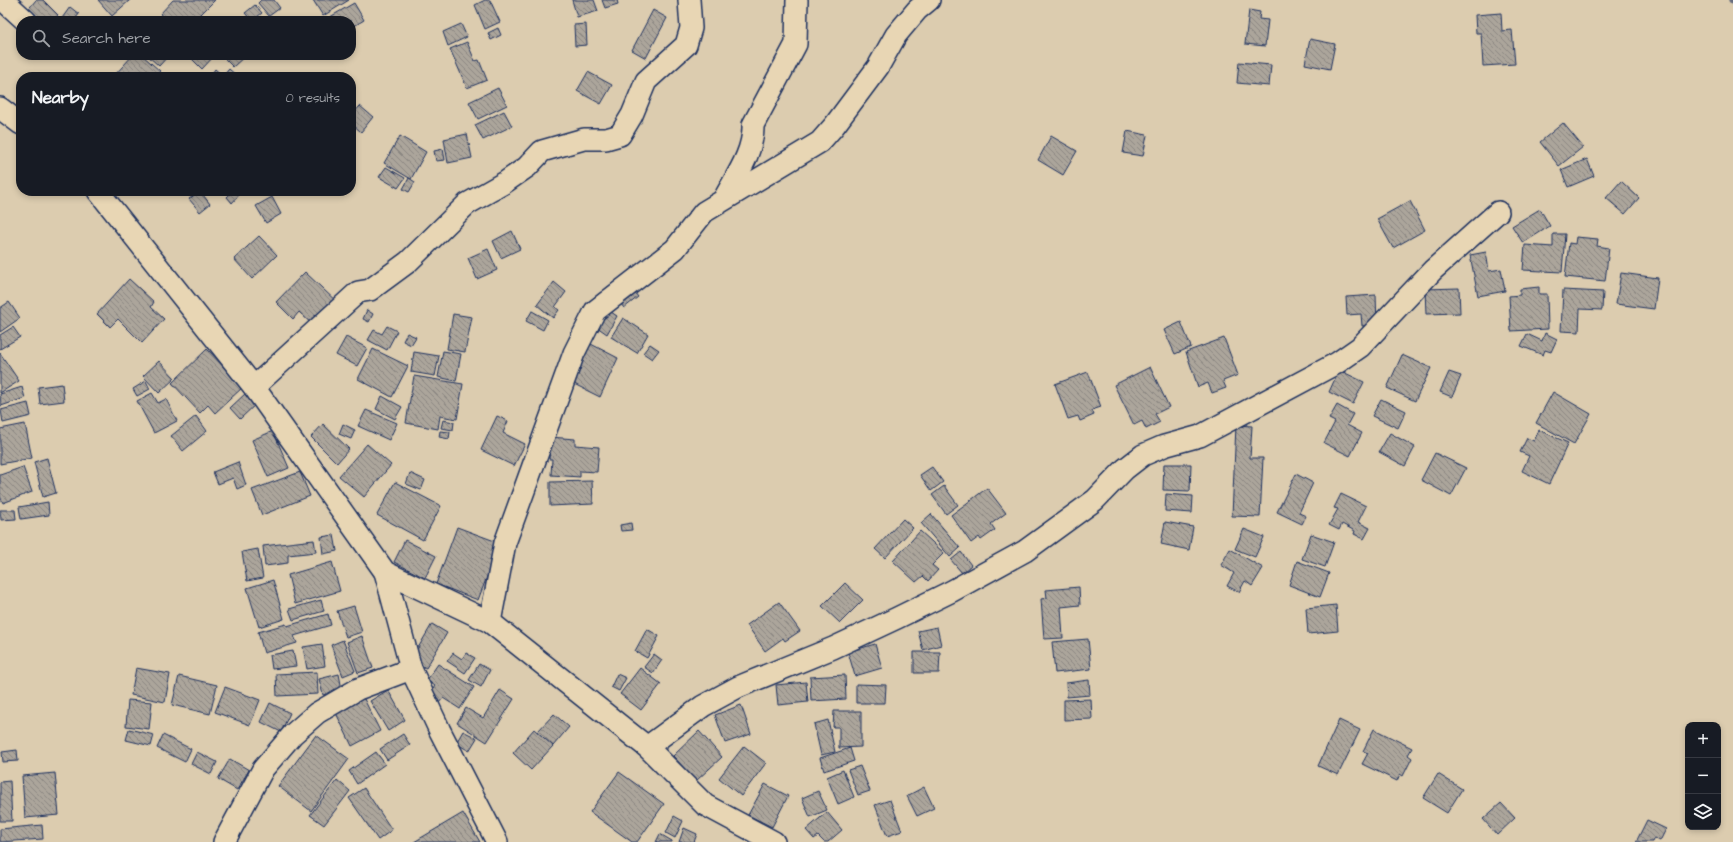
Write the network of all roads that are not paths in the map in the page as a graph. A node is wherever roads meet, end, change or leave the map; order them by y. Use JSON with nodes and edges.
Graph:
{"nodes":[{"id":1,"x":3,"y":0,"type":"edge"},
{"id":2,"x":689,"y":0,"type":"edge"},
{"id":3,"x":797,"y":0,"type":"edge"},
{"id":4,"x":929,"y":0,"type":"edge"},
{"id":5,"x":21,"y":16,"type":"edge"},
{"id":6,"x":0,"y":108,"type":"edge"},
{"id":7,"x":16,"y":120,"type":"edge"},
{"id":8,"x":102,"y":196,"type":"edge"},
{"id":9,"x":725,"y":197,"type":"junction"},
{"id":10,"x":1498,"y":212,"type":"dead end"},
{"id":11,"x":254,"y":387,"type":"junction"},
{"id":12,"x":385,"y":572,"type":"junction"},
{"id":13,"x":490,"y":622,"type":"junction"},
{"id":14,"x":411,"y":669,"type":"junction"},
{"id":15,"x":647,"y":747,"type":"junction"},
{"id":16,"x":224,"y":842,"type":"edge"},
{"id":17,"x":497,"y":842,"type":"edge"},
{"id":18,"x":774,"y":842,"type":"edge"}],
"edges":[{"from":1,"to":5,"type":"street"},
{"from":2,"to":11,"type":"street"},
{"from":3,"to":9,"type":"street"},
{"from":4,"to":9,"type":"street"},
{"from":6,"to":7,"type":"street"},
{"from":8,"to":11,"type":"street"},
{"from":9,"to":13,"type":"street"},
{"from":10,"to":15,"type":"street"},
{"from":11,"to":12,"type":"street"},
{"from":12,"to":13,"type":"street"},
{"from":12,"to":14,"type":"street"},
{"from":13,"to":15,"type":"street"},
{"from":14,"to":16,"type":"street"},
{"from":14,"to":17,"type":"street"},
{"from":15,"to":18,"type":"street"}]}
